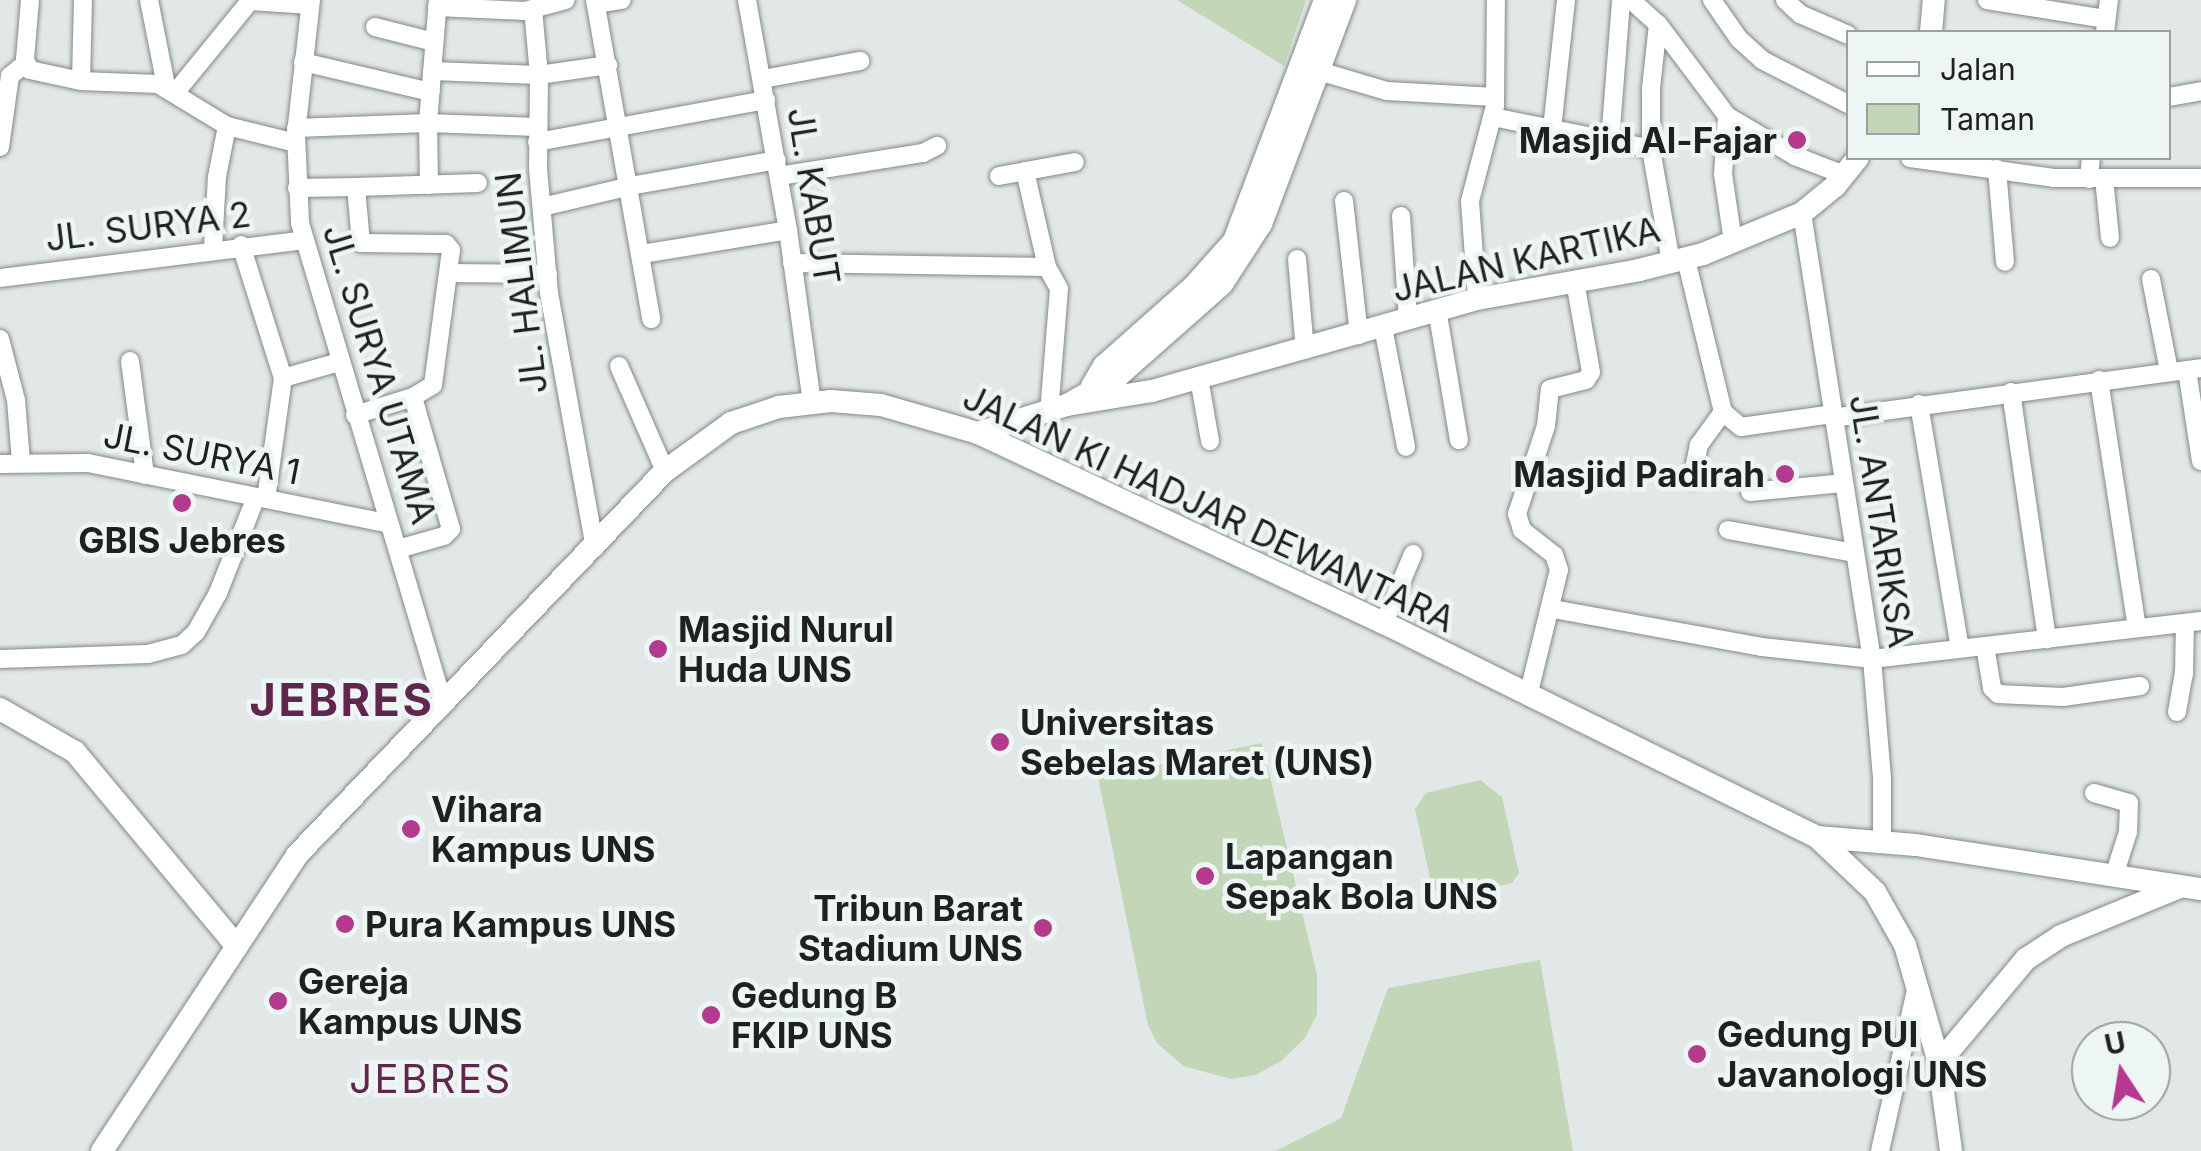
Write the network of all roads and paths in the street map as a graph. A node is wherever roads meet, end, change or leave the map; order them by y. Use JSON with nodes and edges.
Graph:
{"nodes":[{"id":1,"x":30,"y":0,"type":"edge"},
{"id":2,"x":83,"y":0,"type":"edge"},
{"id":3,"x":150,"y":0,"type":"edge"},
{"id":4,"x":566,"y":0,"type":"edge"},
{"id":5,"x":622,"y":0,"type":"edge"},
{"id":6,"x":748,"y":0,"type":"edge"},
{"id":7,"x":1325,"y":0,"type":"edge"},
{"id":8,"x":1345,"y":0,"type":"edge"},
{"id":9,"x":1496,"y":0,"type":"edge"},
{"id":10,"x":1566,"y":0,"type":"edge"},
{"id":11,"x":1621,"y":0,"type":"edge"},
{"id":12,"x":1631,"y":0,"type":"edge"},
{"id":13,"x":1712,"y":0,"type":"edge"},
{"id":14,"x":1785,"y":0,"type":"edge"},
{"id":15,"x":1934,"y":0,"type":"edge"},
{"id":16,"x":1987,"y":0,"type":"edge"},
{"id":17,"x":2109,"y":0,"type":"edge"},
{"id":18,"x":250,"y":1,"type":"edge"},
{"id":19,"x":596,"y":2,"type":"edge"},
{"id":20,"x":311,"y":3,"type":"edge"},
{"id":21,"x":437,"y":4,"type":"edge"},
{"id":22,"x":534,"y":8,"type":"junction"},
{"id":23,"x":1658,"y":24,"type":"junction"},
{"id":24,"x":2106,"y":26,"type":"edge"},
{"id":25,"x":375,"y":27,"type":"dead end"},
{"id":26,"x":1930,"y":30,"type":"edge"},
{"id":27,"x":1846,"y":34,"type":"edge"},
{"id":28,"x":434,"y":42,"type":"junction"},
{"id":29,"x":860,"y":60,"type":"dead end"},
{"id":30,"x":303,"y":62,"type":"junction"},
{"id":31,"x":25,"y":64,"type":"junction"},
{"id":32,"x":608,"y":65,"type":"junction"},
{"id":33,"x":432,"y":71,"type":"junction"},
{"id":34,"x":1319,"y":71,"type":"junction"},
{"id":35,"x":539,"y":75,"type":"junction"},
{"id":36,"x":763,"y":79,"type":"junction"},
{"id":37,"x":81,"y":81,"type":"junction"},
{"id":38,"x":171,"y":90,"type":"junction"},
{"id":39,"x":2201,"y":91,"type":"edge"},
{"id":40,"x":431,"y":92,"type":"junction"},
{"id":41,"x":2171,"y":96,"type":"edge"},
{"id":42,"x":1495,"y":97,"type":"junction"},
{"id":43,"x":766,"y":100,"type":"junction"},
{"id":44,"x":1846,"y":103,"type":"edge"},
{"id":45,"x":1728,"y":116,"type":"junction"},
{"id":46,"x":1493,"y":117,"type":"junction"},
{"id":47,"x":428,"y":123,"type":"junction"},
{"id":48,"x":227,"y":126,"type":"junction"},
{"id":49,"x":1552,"y":129,"type":"junction"},
{"id":50,"x":537,"y":134,"type":"junction"},
{"id":51,"x":296,"y":135,"type":"junction"},
{"id":52,"x":1610,"y":141,"type":"junction"},
{"id":53,"x":937,"y":146,"type":"dead end"},
{"id":54,"x":0,"y":147,"type":"edge"},
{"id":55,"x":1650,"y":149,"type":"junction"},
{"id":56,"x":1924,"y":160,"type":"edge"},
{"id":57,"x":2092,"y":160,"type":"edge"},
{"id":58,"x":1075,"y":162,"type":"dead end"},
{"id":59,"x":1851,"y":166,"type":"edge"},
{"id":60,"x":778,"y":168,"type":"junction"},
{"id":61,"x":1996,"y":170,"type":"junction"},
{"id":62,"x":1025,"y":172,"type":"junction"},
{"id":63,"x":999,"y":176,"type":"dead end"},
{"id":64,"x":2096,"y":178,"type":"junction"},
{"id":65,"x":2201,"y":178,"type":"edge"},
{"id":66,"x":478,"y":183,"type":"dead end"},
{"id":67,"x":429,"y":185,"type":"junction"},
{"id":68,"x":630,"y":186,"type":"junction"},
{"id":69,"x":356,"y":187,"type":"junction"},
{"id":70,"x":298,"y":188,"type":"junction"},
{"id":71,"x":1344,"y":201,"type":"dead end"},
{"id":72,"x":542,"y":207,"type":"junction"},
{"id":73,"x":1802,"y":213,"type":"junction"},
{"id":74,"x":1402,"y":216,"type":"dead end"},
{"id":75,"x":788,"y":230,"type":"junction"},
{"id":76,"x":2110,"y":238,"type":"dead end"},
{"id":77,"x":304,"y":240,"type":"junction"},
{"id":78,"x":1732,"y":242,"type":"junction"},
{"id":79,"x":241,"y":245,"type":"junction"},
{"id":80,"x":213,"y":248,"type":"junction"},
{"id":81,"x":642,"y":254,"type":"junction"},
{"id":82,"x":1297,"y":259,"type":"dead end"},
{"id":83,"x":1678,"y":261,"type":"junction"},
{"id":84,"x":792,"y":262,"type":"junction"},
{"id":85,"x":2005,"y":262,"type":"dead end"},
{"id":86,"x":1046,"y":267,"type":"junction"},
{"id":87,"x":449,"y":273,"type":"junction"},
{"id":88,"x":548,"y":274,"type":"junction"},
{"id":89,"x":0,"y":278,"type":"edge"},
{"id":90,"x":2151,"y":280,"type":"dead end"},
{"id":91,"x":1575,"y":281,"type":"junction"},
{"id":92,"x":1476,"y":299,"type":"junction"},
{"id":93,"x":1437,"y":309,"type":"junction"},
{"id":94,"x":651,"y":318,"type":"dead end"},
{"id":95,"x":1408,"y":318,"type":"junction"},
{"id":96,"x":1383,"y":327,"type":"junction"},
{"id":97,"x":1359,"y":335,"type":"junction"},
{"id":98,"x":0,"y":339,"type":"edge"},
{"id":99,"x":1305,"y":350,"type":"junction"},
{"id":100,"x":130,"y":361,"type":"dead end"},
{"id":101,"x":339,"y":362,"type":"junction"},
{"id":102,"x":618,"y":366,"type":"dead end"},
{"id":103,"x":2186,"y":370,"type":"edge"},
{"id":104,"x":283,"y":378,"type":"junction"},
{"id":105,"x":1199,"y":378,"type":"junction"},
{"id":106,"x":2100,"y":380,"type":"junction"},
{"id":107,"x":1091,"y":389,"type":"junction"},
{"id":108,"x":2010,"y":392,"type":"junction"},
{"id":109,"x":413,"y":398,"type":"junction"},
{"id":110,"x":812,"y":402,"type":"junction"},
{"id":111,"x":1919,"y":404,"type":"junction"},
{"id":112,"x":1058,"y":408,"type":"junction"},
{"id":113,"x":1724,"y":412,"type":"junction"},
{"id":114,"x":355,"y":415,"type":"junction"},
{"id":115,"x":1832,"y":416,"type":"junction"},
{"id":116,"x":978,"y":433,"type":"junction"},
{"id":117,"x":1459,"y":440,"type":"dead end"},
{"id":118,"x":1210,"y":441,"type":"dead end"},
{"id":119,"x":1406,"y":447,"type":"dead end"},
{"id":120,"x":2201,"y":461,"type":"edge"},
{"id":121,"x":20,"y":462,"type":"junction"},
{"id":122,"x":0,"y":464,"type":"edge"},
{"id":123,"x":664,"y":471,"type":"junction"},
{"id":124,"x":145,"y":474,"type":"junction"},
{"id":125,"x":1692,"y":480,"type":"dead end"},
{"id":126,"x":1843,"y":483,"type":"junction"},
{"id":127,"x":1750,"y":492,"type":"dead end"},
{"id":128,"x":261,"y":498,"type":"junction"},
{"id":129,"x":390,"y":524,"type":"junction"},
{"id":130,"x":1728,"y":530,"type":"dead end"},
{"id":131,"x":595,"y":548,"type":"junction"},
{"id":132,"x":398,"y":549,"type":"junction"},
{"id":133,"x":1854,"y":553,"type":"junction"},
{"id":134,"x":1413,"y":554,"type":"dead end"},
{"id":135,"x":1552,"y":609,"type":"junction"},
{"id":136,"x":2193,"y":622,"type":"edge"},
{"id":137,"x":1384,"y":623,"type":"junction"},
{"id":138,"x":2137,"y":628,"type":"junction"},
{"id":139,"x":2047,"y":639,"type":"junction"},
{"id":140,"x":1986,"y":646,"type":"junction"},
{"id":141,"x":1960,"y":649,"type":"junction"},
{"id":142,"x":0,"y":658,"type":"edge"},
{"id":143,"x":1872,"y":660,"type":"junction"},
{"id":144,"x":2140,"y":686,"type":"dead end"},
{"id":145,"x":1528,"y":696,"type":"junction"},
{"id":146,"x":443,"y":702,"type":"junction"},
{"id":147,"x":0,"y":709,"type":"edge"},
{"id":148,"x":2176,"y":712,"type":"dead end"},
{"id":149,"x":2094,"y":793,"type":"dead end"},
{"id":150,"x":1817,"y":836,"type":"junction"},
{"id":151,"x":1882,"y":842,"type":"junction"},
{"id":152,"x":2114,"y":876,"type":"junction"},
{"id":153,"x":2192,"y":888,"type":"edge"},
{"id":154,"x":236,"y":945,"type":"junction"},
{"id":155,"x":1918,"y":980,"type":"junction"},
{"id":156,"x":1939,"y":1063,"type":"junction"},
{"id":157,"x":102,"y":1151,"type":"edge"},
{"id":158,"x":1880,"y":1151,"type":"edge"},
{"id":159,"x":1951,"y":1151,"type":"edge"}],
"edges":[{"from":1,"to":31,"type":"street"},
{"from":2,"to":37,"type":"street"},
{"from":3,"to":38,"type":"street"},
{"from":4,"to":22,"type":"street"},
{"from":5,"to":19,"type":"street"},
{"from":6,"to":36,"type":"street","name":"JL. KABUT"},
{"from":7,"to":107,"type":"street"},
{"from":8,"to":34,"type":"street"},
{"from":9,"to":42,"type":"street"},
{"from":10,"to":49,"type":"street"},
{"from":11,"to":52,"type":"street"},
{"from":12,"to":23,"type":"street"},
{"from":13,"to":44,"type":"street"},
{"from":14,"to":27,"type":"street"},
{"from":15,"to":26,"type":"street"},
{"from":16,"to":24,"type":"street"},
{"from":17,"to":24,"type":"street"},
{"from":18,"to":20,"type":"street"},
{"from":18,"to":38,"type":"street"},
{"from":19,"to":32,"type":"street"},
{"from":20,"to":30,"type":"street","name":"JL. SURYA UTAMA"},
{"from":21,"to":22,"type":"street"},
{"from":21,"to":28,"type":"street"},
{"from":22,"to":35,"type":"street","name":"JL. HALIMUN"},
{"from":23,"to":45,"type":"street"},
{"from":23,"to":55,"type":"street"},
{"from":25,"to":28,"type":"street"},
{"from":28,"to":33,"type":"street"},
{"from":29,"to":36,"type":"street"},
{"from":30,"to":40,"type":"street"},
{"from":30,"to":51,"type":"street","name":"JL. SURYA UTAMA"},
{"from":31,"to":37,"type":"street"},
{"from":31,"to":54,"type":"street"},
{"from":32,"to":35,"type":"street"},
{"from":32,"to":68,"type":"street"},
{"from":33,"to":35,"type":"street"},
{"from":33,"to":40,"type":"street"},
{"from":34,"to":42,"type":"street"},
{"from":34,"to":107,"type":"street"},
{"from":35,"to":50,"type":"street","name":"JL. HALIMUN"},
{"from":36,"to":43,"type":"street","name":"JL. KABUT"},
{"from":37,"to":38,"type":"street"},
{"from":38,"to":48,"type":"street"},
{"from":39,"to":41,"type":"street"},
{"from":40,"to":47,"type":"street"},
{"from":42,"to":46,"type":"street"},
{"from":43,"to":50,"type":"street"},
{"from":43,"to":60,"type":"street","name":"JL. KABUT"},
{"from":45,"to":59,"type":"street"},
{"from":45,"to":78,"type":"street"},
{"from":46,"to":49,"type":"street"},
{"from":46,"to":92,"type":"street"},
{"from":47,"to":50,"type":"street"},
{"from":47,"to":51,"type":"street"},
{"from":47,"to":67,"type":"street"},
{"from":48,"to":51,"type":"street"},
{"from":48,"to":80,"type":"street"},
{"from":49,"to":52,"type":"street"},
{"from":50,"to":72,"type":"street","name":"JL. HALIMUN"},
{"from":51,"to":70,"type":"street","name":"JL. SURYA UTAMA"},
{"from":52,"to":55,"type":"street"},
{"from":53,"to":60,"type":"street"},
{"from":55,"to":83,"type":"street"},
{"from":56,"to":61,"type":"street"},
{"from":57,"to":64,"type":"street"},
{"from":58,"to":62,"type":"street"},
{"from":59,"to":73,"type":"street","name":"JALAN KARTIKA"},
{"from":60,"to":68,"type":"street"},
{"from":60,"to":75,"type":"street","name":"JL. KABUT"},
{"from":61,"to":64,"type":"street"},
{"from":61,"to":85,"type":"street"},
{"from":62,"to":63,"type":"street"},
{"from":62,"to":86,"type":"street"},
{"from":64,"to":65,"type":"street"},
{"from":64,"to":76,"type":"street"},
{"from":66,"to":67,"type":"street"},
{"from":67,"to":69,"type":"street"},
{"from":68,"to":72,"type":"street"},
{"from":68,"to":81,"type":"street"},
{"from":69,"to":70,"type":"street"},
{"from":69,"to":87,"type":"street"},
{"from":70,"to":77,"type":"street","name":"JL. SURYA UTAMA"},
{"from":71,"to":97,"type":"street"},
{"from":72,"to":88,"type":"street","name":"JL. HALIMUN"},
{"from":73,"to":78,"type":"street","name":"JALAN KARTIKA"},
{"from":73,"to":115,"type":"street","name":"JL. ANTARIKSA"},
{"from":74,"to":95,"type":"street"},
{"from":75,"to":81,"type":"street"},
{"from":75,"to":84,"type":"street","name":"JL. KABUT"},
{"from":77,"to":79,"type":"street","name":"JL. SURYA 2"},
{"from":77,"to":101,"type":"street","name":"JL. SURYA UTAMA"},
{"from":78,"to":83,"type":"street","name":"JALAN KARTIKA"},
{"from":79,"to":80,"type":"street","name":"JL. SURYA 2"},
{"from":79,"to":104,"type":"street"},
{"from":80,"to":89,"type":"street","name":"JL. SURYA 2"},
{"from":81,"to":94,"type":"street"},
{"from":82,"to":99,"type":"street"},
{"from":83,"to":91,"type":"street","name":"JALAN KARTIKA"},
{"from":83,"to":113,"type":"street"},
{"from":84,"to":86,"type":"street"},
{"from":84,"to":110,"type":"street","name":"JL. KABUT"},
{"from":86,"to":112,"type":"street"},
{"from":87,"to":88,"type":"street"},
{"from":87,"to":109,"type":"street"},
{"from":88,"to":131,"type":"street","name":"JL. HALIMUN"},
{"from":90,"to":103,"type":"street"},
{"from":91,"to":92,"type":"street","name":"JALAN KARTIKA"},
{"from":91,"to":135,"type":"street"},
{"from":92,"to":93,"type":"street","name":"JALAN KARTIKA"},
{"from":93,"to":95,"type":"street","name":"JALAN KARTIKA"},
{"from":93,"to":117,"type":"street"},
{"from":95,"to":96,"type":"street","name":"JALAN KARTIKA"},
{"from":96,"to":97,"type":"street","name":"JALAN KARTIKA"},
{"from":96,"to":119,"type":"street"},
{"from":97,"to":99,"type":"street","name":"JALAN KARTIKA"},
{"from":98,"to":121,"type":"street"},
{"from":99,"to":105,"type":"street","name":"JALAN KARTIKA"},
{"from":100,"to":124,"type":"street"},
{"from":101,"to":104,"type":"street"},
{"from":101,"to":114,"type":"street","name":"JL. SURYA UTAMA"},
{"from":102,"to":123,"type":"street"},
{"from":103,"to":106,"type":"street"},
{"from":103,"to":120,"type":"street"},
{"from":104,"to":128,"type":"street"},
{"from":105,"to":112,"type":"street","name":"JALAN KARTIKA"},
{"from":105,"to":118,"type":"street"},
{"from":106,"to":108,"type":"street"},
{"from":106,"to":138,"type":"street"},
{"from":107,"to":112,"type":"street"},
{"from":108,"to":111,"type":"street"},
{"from":108,"to":139,"type":"street"},
{"from":109,"to":114,"type":"street"},
{"from":109,"to":132,"type":"street"},
{"from":110,"to":116,"type":"street","name":"JALAN KI HADJAR DEWANTARA"},
{"from":110,"to":123,"type":"street","name":"JALAN KI HADJAR DEWANTARA"},
{"from":111,"to":115,"type":"street"},
{"from":111,"to":141,"type":"street"},
{"from":112,"to":116,"type":"street"},
{"from":113,"to":115,"type":"street"},
{"from":113,"to":125,"type":"street"},
{"from":114,"to":129,"type":"street","name":"JL. SURYA UTAMA"},
{"from":115,"to":126,"type":"street","name":"JL. ANTARIKSA"},
{"from":116,"to":137,"type":"street","name":"JALAN KI HADJAR DEWANTARA"},
{"from":121,"to":122,"type":"street","name":"JL. SURYA 1"},
{"from":121,"to":124,"type":"street","name":"JL. SURYA 1"},
{"from":123,"to":131,"type":"street","name":"JALAN KI HADJAR DEWANTARA"},
{"from":124,"to":128,"type":"street","name":"JL. SURYA 1"},
{"from":126,"to":127,"type":"street"},
{"from":126,"to":133,"type":"street","name":"JL. ANTARIKSA"},
{"from":128,"to":129,"type":"street","name":"JL. SURYA 1"},
{"from":128,"to":142,"type":"street"},
{"from":129,"to":132,"type":"street","name":"JL. SURYA UTAMA"},
{"from":130,"to":133,"type":"street"},
{"from":131,"to":146,"type":"street","name":"JALAN KI HADJAR DEWANTARA"},
{"from":132,"to":146,"type":"street","name":"JL. SURYA UTAMA"},
{"from":133,"to":143,"type":"street","name":"JL. ANTARIKSA"},
{"from":134,"to":137,"type":"street"},
{"from":135,"to":143,"type":"street"},
{"from":135,"to":145,"type":"street"},
{"from":136,"to":138,"type":"street"},
{"from":136,"to":148,"type":"street"},
{"from":137,"to":145,"type":"street","name":"JALAN KI HADJAR DEWANTARA"},
{"from":138,"to":139,"type":"street"},
{"from":139,"to":140,"type":"street"},
{"from":140,"to":141,"type":"street"},
{"from":140,"to":144,"type":"street"},
{"from":141,"to":143,"type":"street"},
{"from":143,"to":151,"type":"street","name":"JL. ANTARIKSA"},
{"from":145,"to":150,"type":"street","name":"JALAN KI HADJAR DEWANTARA"},
{"from":146,"to":154,"type":"street","name":"JALAN KI HADJAR DEWANTARA"},
{"from":147,"to":154,"type":"street"},
{"from":149,"to":152,"type":"street"},
{"from":150,"to":151,"type":"street"},
{"from":150,"to":155,"type":"street","name":"JALAN KI HADJAR DEWANTARA"},
{"from":151,"to":152,"type":"street"},
{"from":152,"to":153,"type":"street"},
{"from":153,"to":156,"type":"street"},
{"from":154,"to":157,"type":"street","name":"JALAN KI HADJAR DEWANTARA"},
{"from":155,"to":156,"type":"street","name":"JALAN KI HADJAR DEWANTARA"},
{"from":155,"to":158,"type":"street"},
{"from":156,"to":159,"type":"street","name":"JALAN KI HADJAR DEWANTARA"}]}
